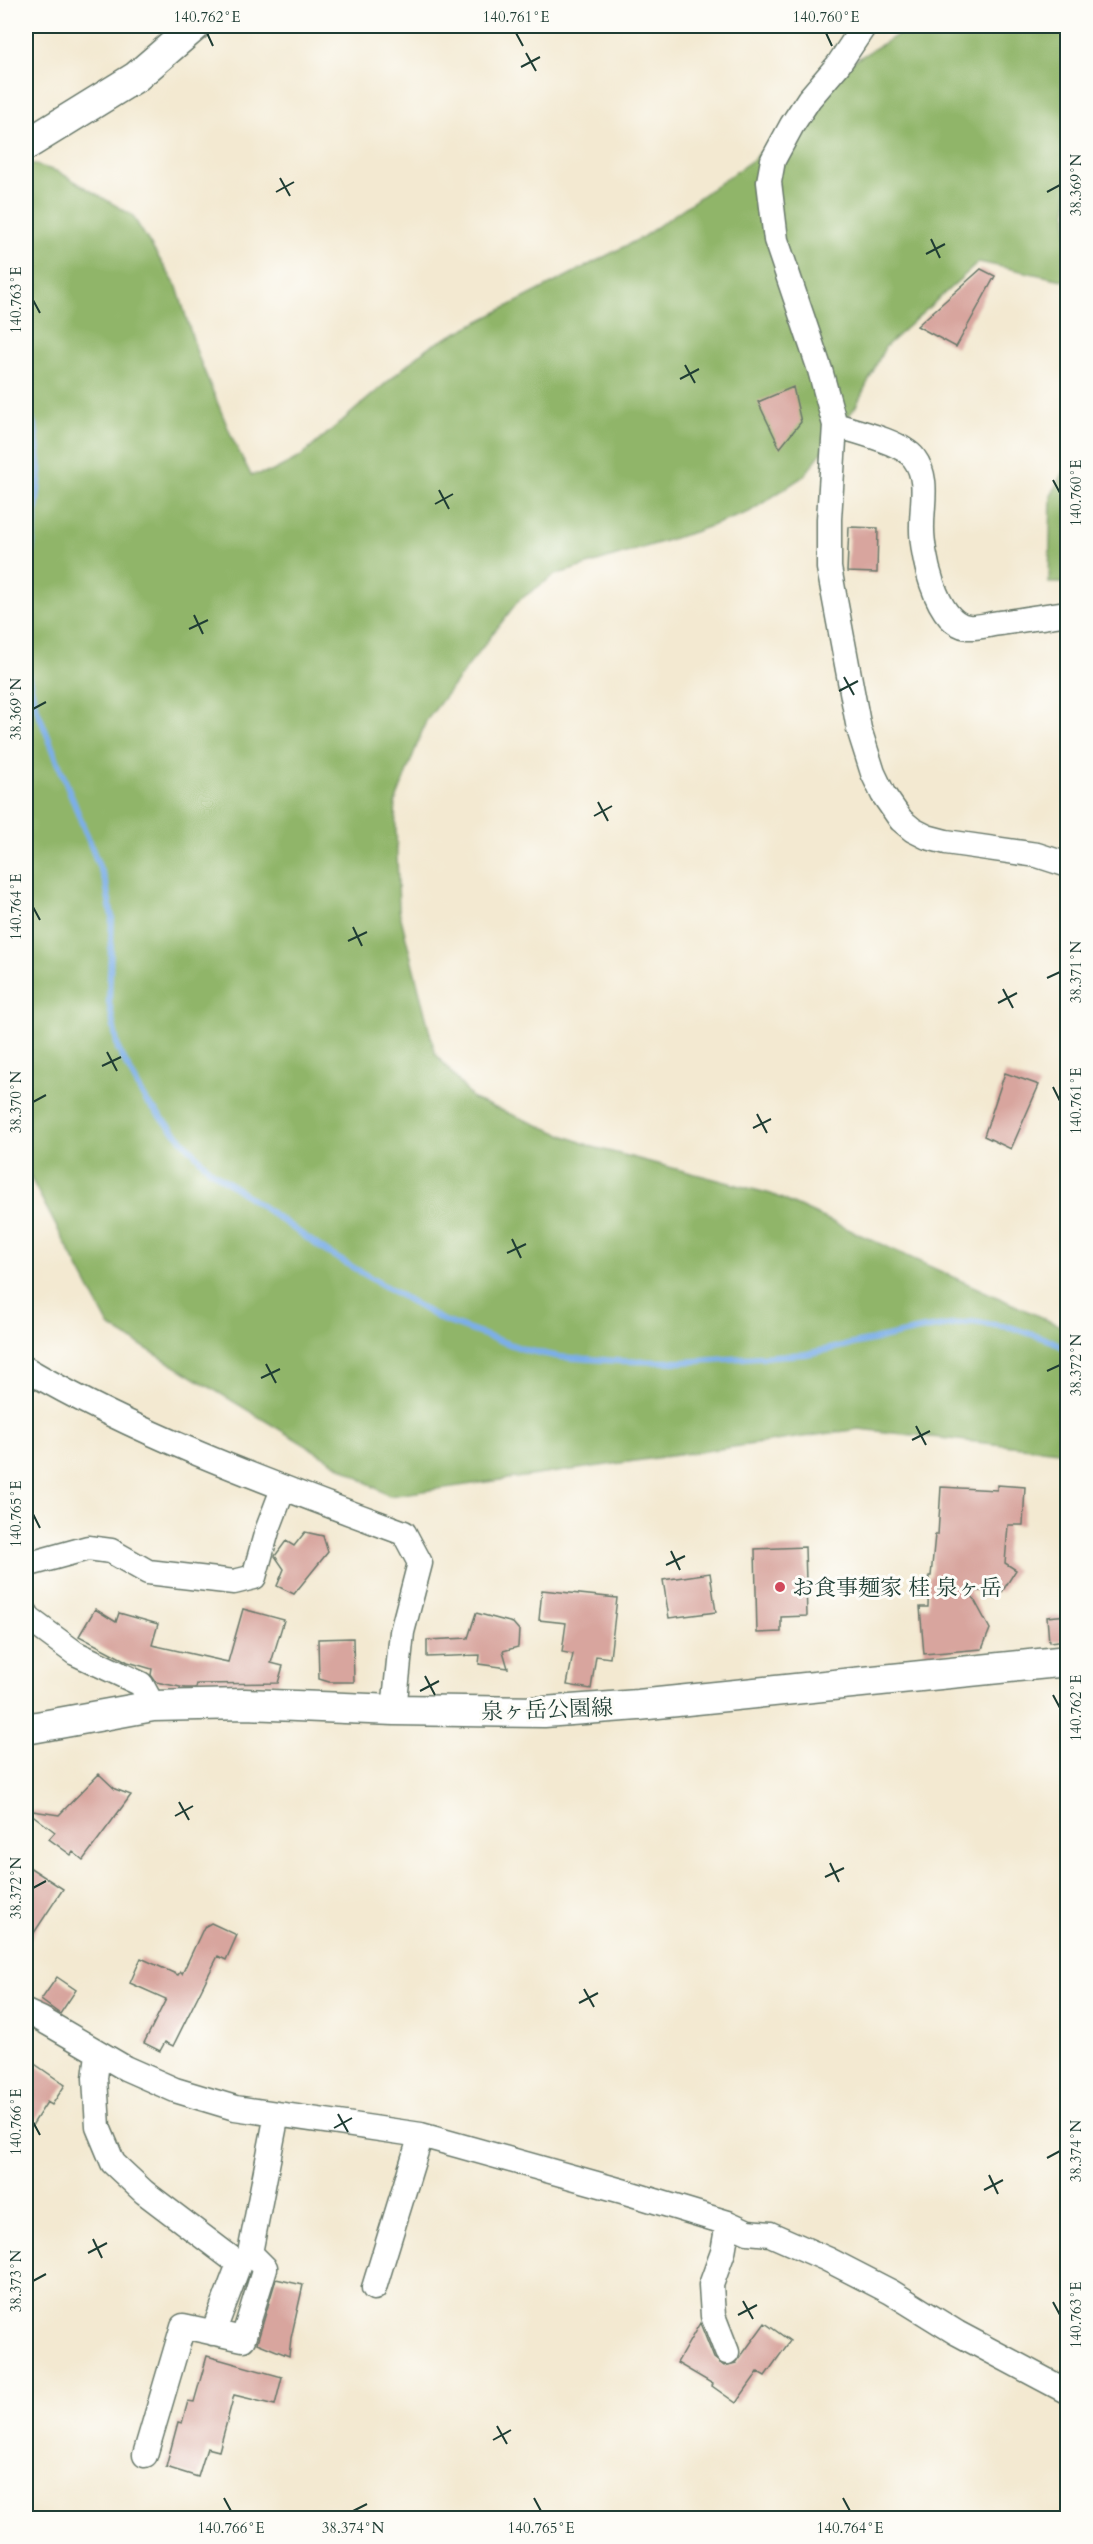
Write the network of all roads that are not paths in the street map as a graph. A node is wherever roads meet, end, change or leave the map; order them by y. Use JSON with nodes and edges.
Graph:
{"nodes":[{"id":1,"x":195,"y":26,"type":"edge"},
{"id":2,"x":864,"y":26,"type":"edge"},
{"id":3,"x":26,"y":146,"type":"edge"},
{"id":4,"x":835,"y":425,"type":"junction"},
{"id":5,"x":1068,"y":613,"type":"edge"},
{"id":6,"x":1068,"y":865,"type":"edge"},
{"id":7,"x":26,"y":1369,"type":"edge"},
{"id":8,"x":284,"y":1489,"type":"junction"},
{"id":9,"x":26,"y":1565,"type":"edge"},
{"id":10,"x":26,"y":1613,"type":"edge"},
{"id":11,"x":1068,"y":1661,"type":"edge"},
{"id":12,"x":153,"y":1706,"type":"junction"},
{"id":13,"x":394,"y":1710,"type":"junction"},
{"id":14,"x":26,"y":1729,"type":"edge"},
{"id":15,"x":26,"y":2012,"type":"edge"},
{"id":16,"x":98,"y":2054,"type":"junction"},
{"id":17,"x":278,"y":2114,"type":"junction"},
{"id":18,"x":421,"y":2135,"type":"junction"},
{"id":19,"x":728,"y":2223,"type":"junction"},
{"id":20,"x":374,"y":2288,"type":"dead end"},
{"id":21,"x":213,"y":2333,"type":"junction"},
{"id":22,"x":727,"y":2352,"type":"dead end"},
{"id":23,"x":1068,"y":2392,"type":"edge"},
{"id":24,"x":145,"y":2456,"type":"dead end"}],
"edges":[{"from":1,"to":3,"type":"main road"},
{"from":2,"to":4,"type":"street"},
{"from":4,"to":5,"type":"street"},
{"from":4,"to":6,"type":"street"},
{"from":7,"to":8,"type":"street"},
{"from":8,"to":9,"type":"street"},
{"from":8,"to":13,"type":"street"},
{"from":10,"to":12,"type":"street"},
{"from":11,"to":13,"type":"main road","name":"泉ヶ岳公園線"},
{"from":12,"to":13,"type":"main road","name":"泉ヶ岳公園線"},
{"from":12,"to":14,"type":"main road","name":"泉ヶ岳公園線"},
{"from":15,"to":16,"type":"street"},
{"from":16,"to":17,"type":"street"},
{"from":16,"to":21,"type":"street"},
{"from":17,"to":18,"type":"street"},
{"from":17,"to":21,"type":"street"},
{"from":18,"to":19,"type":"street"},
{"from":18,"to":20,"type":"street"},
{"from":19,"to":22,"type":"street"},
{"from":19,"to":23,"type":"street"},
{"from":21,"to":24,"type":"street"}]}
